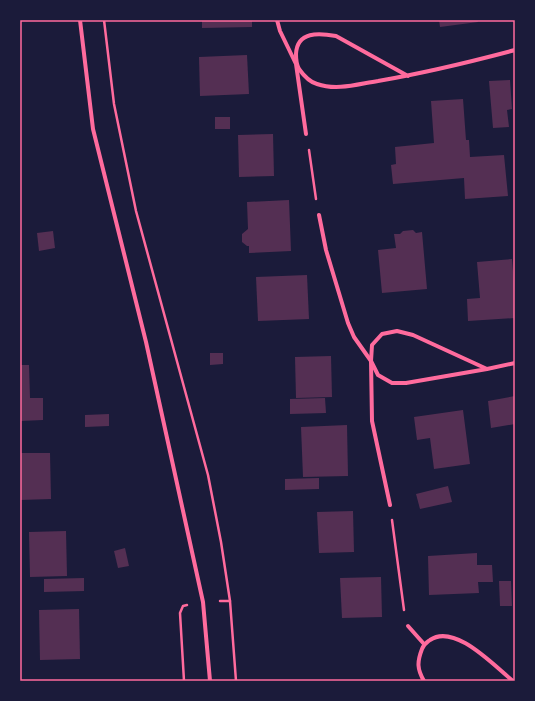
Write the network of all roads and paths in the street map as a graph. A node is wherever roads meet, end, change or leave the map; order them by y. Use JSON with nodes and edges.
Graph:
{"nodes":[{"id":1,"x":80,"y":20,"type":"edge"},
{"id":2,"x":104,"y":20,"type":"edge"},
{"id":3,"x":277,"y":20,"type":"edge"},
{"id":4,"x":515,"y":50,"type":"edge"},
{"id":5,"x":296,"y":64,"type":"junction"},
{"id":6,"x":408,"y":76,"type":"junction"},
{"id":7,"x":306,"y":134,"type":"joint"},
{"id":8,"x":319,"y":215,"type":"joint"},
{"id":9,"x":371,"y":361,"type":"junction"},
{"id":10,"x":515,"y":363,"type":"edge"},
{"id":11,"x":487,"y":369,"type":"junction"},
{"id":12,"x":390,"y":505,"type":"dead end"},
{"id":13,"x":392,"y":522,"type":"dead end"},
{"id":14,"x":405,"y":614,"type":"dead end"},
{"id":15,"x":408,"y":626,"type":"dead end"},
{"id":16,"x":424,"y":644,"type":"junction"},
{"id":17,"x":210,"y":681,"type":"edge"},
{"id":18,"x":236,"y":681,"type":"edge"},
{"id":19,"x":424,"y":681,"type":"edge"},
{"id":20,"x":513,"y":681,"type":"edge"}],
"edges":[{"from":1,"to":17,"type":"street"},
{"from":2,"to":18,"type":"path"},
{"from":3,"to":5,"type":"street"},
{"from":4,"to":6,"type":"street"},
{"from":5,"to":6,"type":"street"},
{"from":5,"to":6,"type":"street"},
{"from":5,"to":7,"type":"street"},
{"from":7,"to":8,"type":"path"},
{"from":8,"to":9,"type":"street"},
{"from":9,"to":11,"type":"street"},
{"from":9,"to":11,"type":"street"},
{"from":9,"to":12,"type":"street"},
{"from":10,"to":11,"type":"street"},
{"from":13,"to":14,"type":"path"},
{"from":15,"to":16,"type":"street"},
{"from":16,"to":19,"type":"street"},
{"from":16,"to":20,"type":"street"}]}
